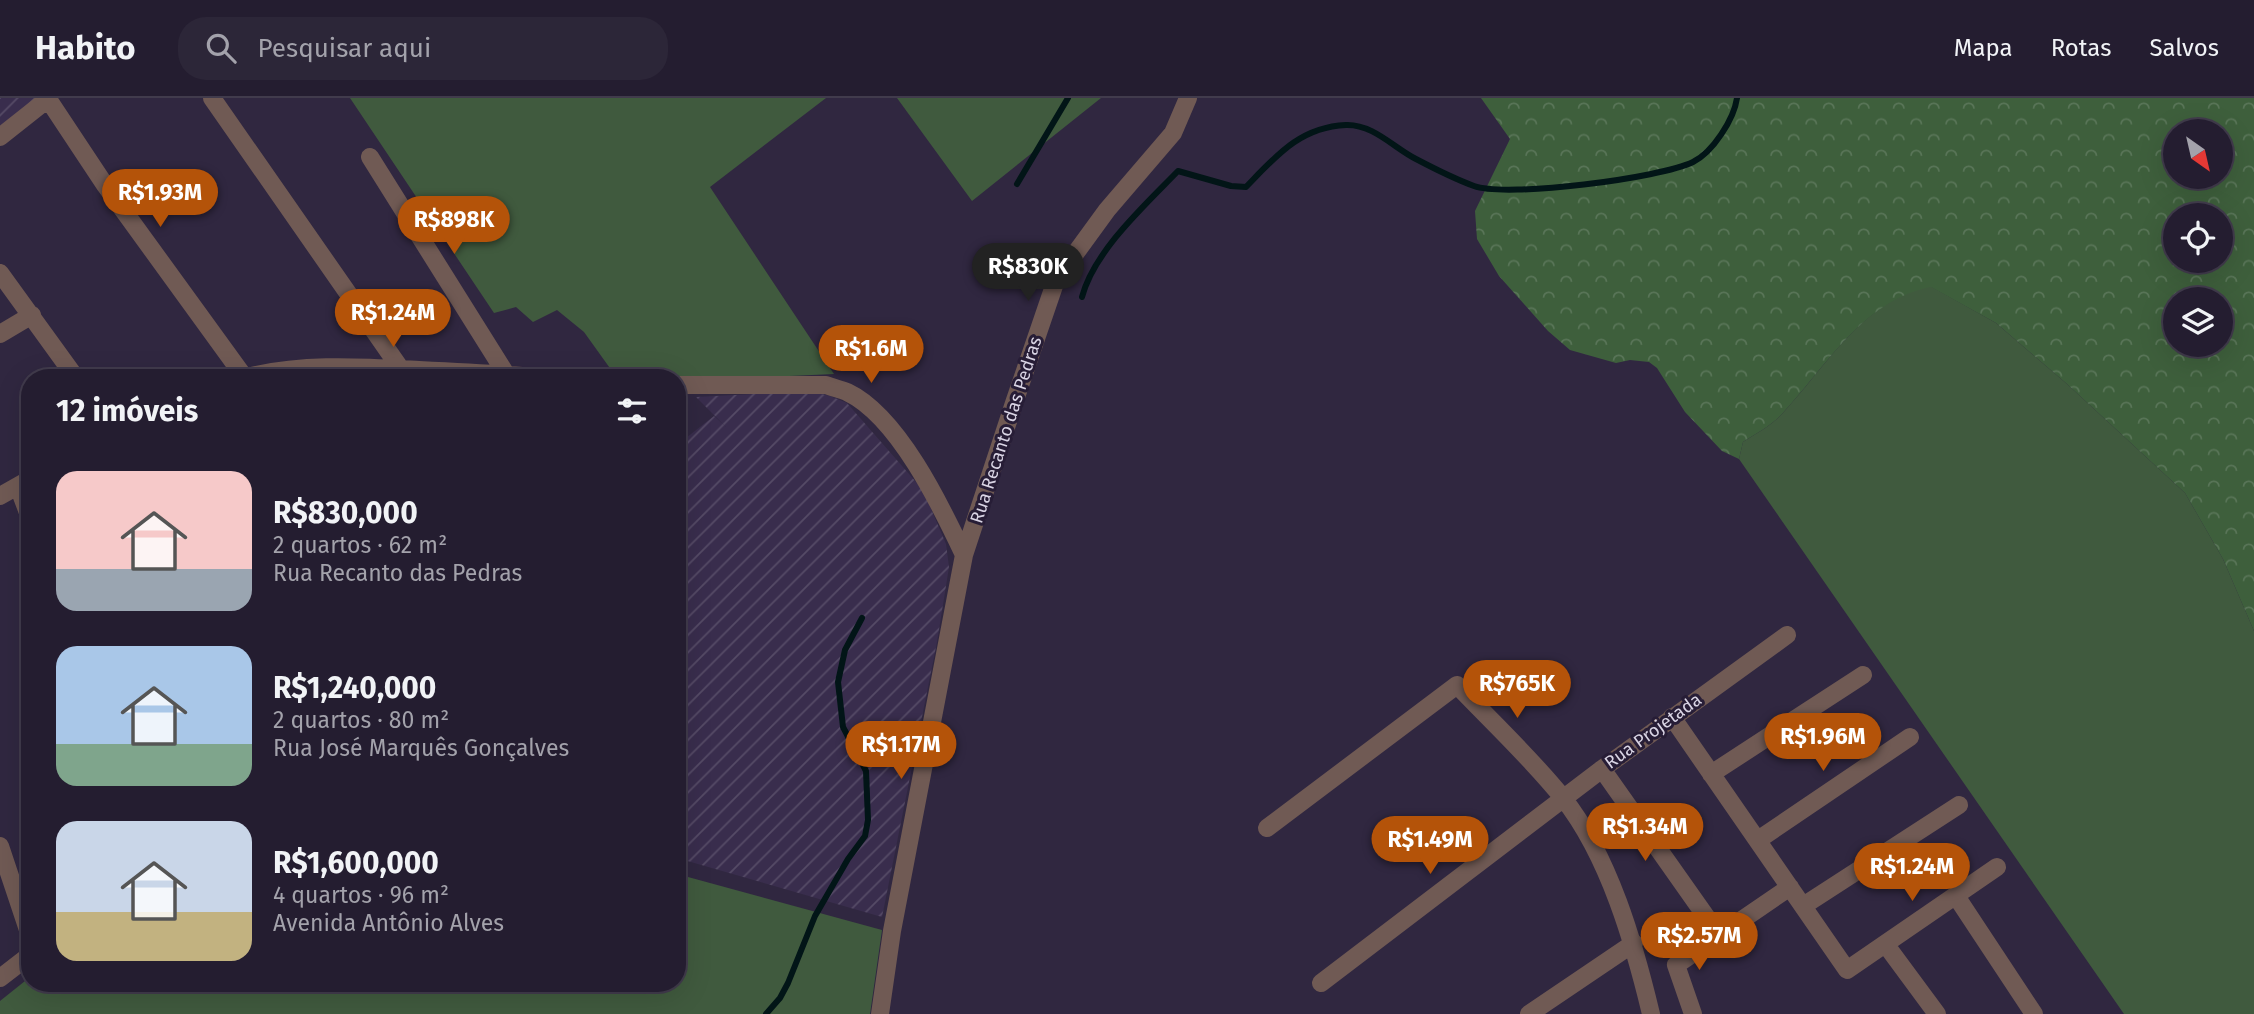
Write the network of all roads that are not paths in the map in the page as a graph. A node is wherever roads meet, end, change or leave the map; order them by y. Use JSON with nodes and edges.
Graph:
{"nodes":[{"id":1,"x":212,"y":98,"type":"edge"},
{"id":2,"x":1188,"y":98,"type":"edge"},
{"id":3,"x":0,"y":137,"type":"edge"},
{"id":4,"x":370,"y":157,"type":"dead end"},
{"id":5,"x":0,"y":273,"type":"edge"},
{"id":6,"x":32,"y":315,"type":"junction"},
{"id":7,"x":0,"y":334,"type":"edge"},
{"id":8,"x":70,"y":369,"type":"edge"},
{"id":9,"x":238,"y":369,"type":"edge"},
{"id":10,"x":293,"y":369,"type":"edge"},
{"id":11,"x":337,"y":369,"type":"edge"},
{"id":12,"x":401,"y":369,"type":"edge"},
{"id":13,"x":503,"y":369,"type":"edge"},
{"id":14,"x":686,"y":386,"type":"edge"},
{"id":15,"x":21,"y":484,"type":"edge"},
{"id":16,"x":0,"y":496,"type":"edge"},
{"id":17,"x":964,"y":555,"type":"junction"},
{"id":18,"x":1787,"y":635,"type":"dead end"},
{"id":19,"x":1863,"y":675,"type":"dead end"},
{"id":20,"x":1672,"y":717,"type":"junction"},
{"id":21,"x":1910,"y":737,"type":"dead end"},
{"id":22,"x":1602,"y":769,"type":"junction"},
{"id":23,"x":1711,"y":774,"type":"junction"},
{"id":24,"x":1563,"y":799,"type":"junction"},
{"id":25,"x":1959,"y":805,"type":"dead end"},
{"id":26,"x":1267,"y":828,"type":"dead end"},
{"id":27,"x":1758,"y":840,"type":"junction"},
{"id":28,"x":0,"y":846,"type":"edge"},
{"id":29,"x":1997,"y":867,"type":"dead end"},
{"id":30,"x":1790,"y":887,"type":"junction"},
{"id":31,"x":1955,"y":896,"type":"junction"},
{"id":32,"x":1803,"y":906,"type":"junction"},
{"id":33,"x":21,"y":909,"type":"edge"},
{"id":34,"x":1719,"y":935,"type":"junction"},
{"id":35,"x":1634,"y":943,"type":"junction"},
{"id":36,"x":1886,"y":945,"type":"junction"},
{"id":37,"x":21,"y":962,"type":"edge"},
{"id":38,"x":0,"y":978,"type":"edge"},
{"id":39,"x":1321,"y":983,"type":"dead end"},
{"id":40,"x":880,"y":1014,"type":"edge"},
{"id":41,"x":1529,"y":1014,"type":"edge"},
{"id":42,"x":1651,"y":1014,"type":"edge"},
{"id":43,"x":1693,"y":1014,"type":"edge"},
{"id":44,"x":1937,"y":1014,"type":"edge"},
{"id":45,"x":2034,"y":1014,"type":"edge"}],
"edges":[{"from":1,"to":12,"type":"street"},
{"from":2,"to":17,"type":"street","name":"Rua Recanto das Pedras"},
{"from":3,"to":9,"type":"street"},
{"from":4,"to":13,"type":"street"},
{"from":5,"to":6,"type":"street"},
{"from":6,"to":7,"type":"street"},
{"from":6,"to":8,"type":"street"},
{"from":10,"to":11,"type":"street"},
{"from":14,"to":17,"type":"street"},
{"from":15,"to":16,"type":"street"},
{"from":17,"to":40,"type":"street","name":"Rua Recanto das Pedras"},
{"from":18,"to":20,"type":"street","name":"Rua Projetada"},
{"from":19,"to":23,"type":"street"},
{"from":20,"to":22,"type":"street","name":"Rua Projetada"},
{"from":20,"to":23,"type":"street"},
{"from":21,"to":27,"type":"street"},
{"from":22,"to":24,"type":"street","name":"Rua Projetada"},
{"from":22,"to":34,"type":"street"},
{"from":23,"to":27,"type":"street"},
{"from":24,"to":26,"type":"street"},
{"from":24,"to":35,"type":"street"},
{"from":24,"to":39,"type":"street","name":"Rua Projetada"},
{"from":25,"to":32,"type":"street"},
{"from":27,"to":30,"type":"street"},
{"from":28,"to":33,"type":"street"},
{"from":29,"to":31,"type":"street"},
{"from":30,"to":32,"type":"street"},
{"from":30,"to":34,"type":"street"},
{"from":31,"to":36,"type":"street"},
{"from":31,"to":45,"type":"street"},
{"from":32,"to":36,"type":"street"},
{"from":34,"to":43,"type":"street"},
{"from":35,"to":41,"type":"street"},
{"from":35,"to":42,"type":"street"},
{"from":36,"to":44,"type":"street"},
{"from":37,"to":38,"type":"street"}]}
